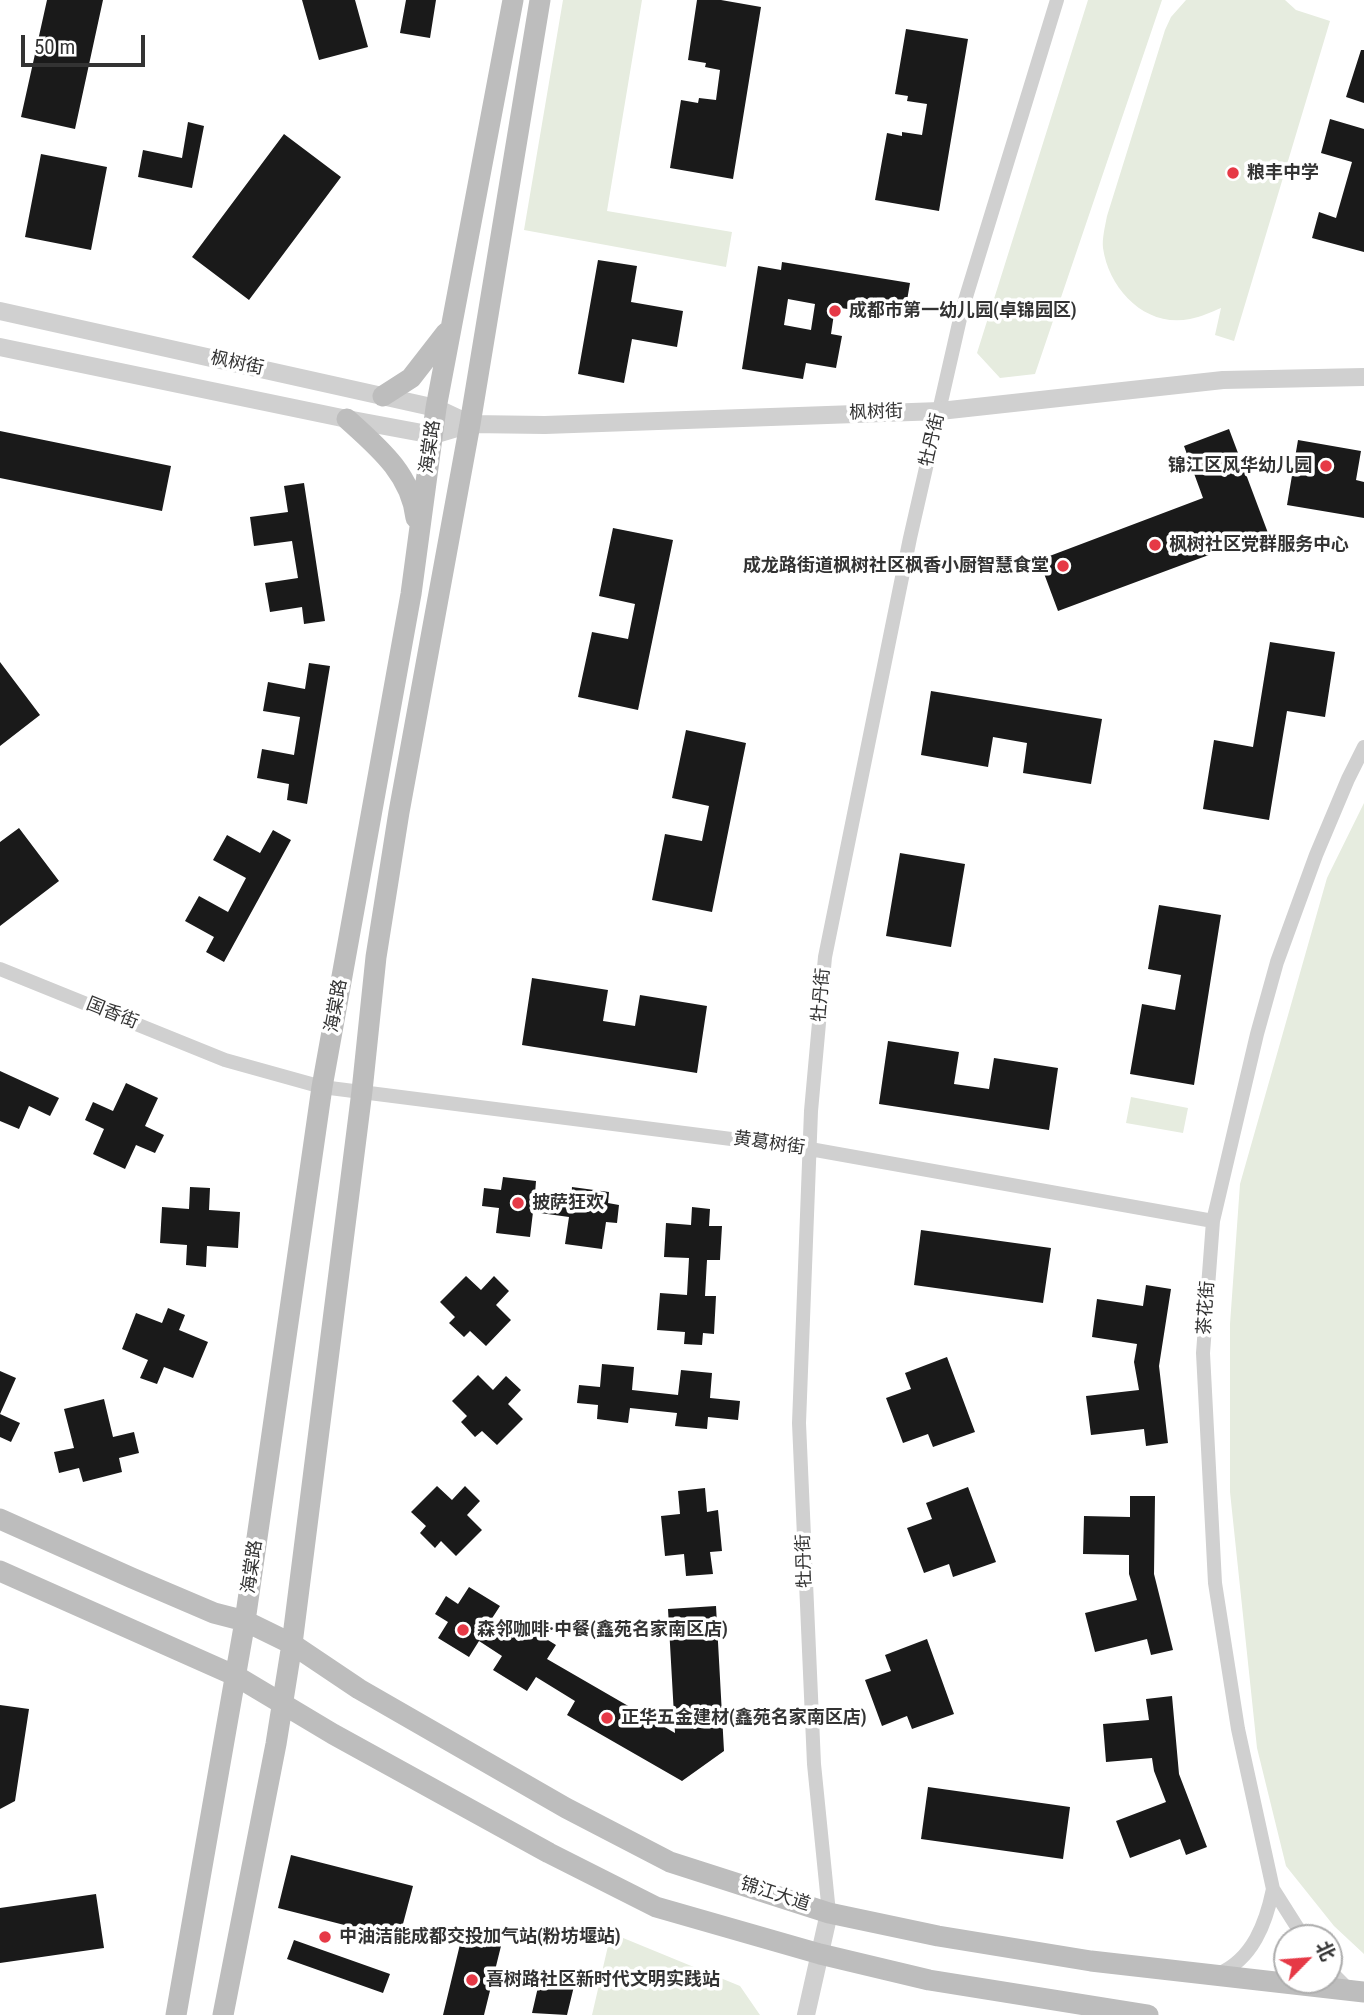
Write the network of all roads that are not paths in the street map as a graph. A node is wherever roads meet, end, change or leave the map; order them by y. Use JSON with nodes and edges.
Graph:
{"nodes":[{"id":1,"x":513,"y":0,"type":"edge"},
{"id":2,"x":540,"y":0,"type":"edge"},
{"id":3,"x":1056,"y":0,"type":"edge"},
{"id":4,"x":0,"y":311,"type":"edge"},
{"id":5,"x":452,"y":326,"type":"junction"},
{"id":6,"x":0,"y":348,"type":"edge"},
{"id":7,"x":1364,"y":377,"type":"edge"},
{"id":8,"x":383,"y":396,"type":"junction"},
{"id":9,"x":436,"y":408,"type":"junction"},
{"id":10,"x":940,"y":411,"type":"junction"},
{"id":11,"x":347,"y":419,"type":"junction"},
{"id":12,"x":470,"y":424,"type":"junction"},
{"id":13,"x":433,"y":435,"type":"junction"},
{"id":14,"x":418,"y":543,"type":"junction"},
{"id":15,"x":1364,"y":747,"type":"edge"},
{"id":16,"x":0,"y":969,"type":"edge"},
{"id":17,"x":322,"y":1087,"type":"junction"},
{"id":18,"x":362,"y":1091,"type":"junction"},
{"id":19,"x":810,"y":1149,"type":"junction"},
{"id":20,"x":1213,"y":1221,"type":"junction"},
{"id":21,"x":0,"y":1519,"type":"edge"},
{"id":22,"x":0,"y":1571,"type":"edge"},
{"id":23,"x":245,"y":1621,"type":"junction"},
{"id":24,"x":292,"y":1644,"type":"junction"},
{"id":25,"x":236,"y":1676,"type":"junction"},
{"id":26,"x":282,"y":1705,"type":"junction"},
{"id":27,"x":1273,"y":1889,"type":"junction"},
{"id":28,"x":829,"y":1913,"type":"junction"},
{"id":29,"x":1295,"y":1924,"type":"edge"},
{"id":30,"x":820,"y":1954,"type":"junction"},
{"id":31,"x":1209,"y":1976,"type":"junction"},
{"id":32,"x":1343,"y":1984,"type":"edge"},
{"id":33,"x":1364,"y":1992,"type":"edge"},
{"id":34,"x":176,"y":2015,"type":"edge"},
{"id":35,"x":223,"y":2015,"type":"edge"},
{"id":36,"x":806,"y":2015,"type":"edge"},
{"id":37,"x":1149,"y":2015,"type":"edge"}],
"edges":[{"from":1,"to":5,"type":"main road","name":"海棠路"},
{"from":2,"to":12,"type":"main road","name":"海棠路"},
{"from":3,"to":10,"type":"street","name":"牡丹街"},
{"from":4,"to":8,"type":"street","name":"枫树街"},
{"from":5,"to":8,"type":"main road"},
{"from":5,"to":9,"type":"main road","name":"海棠路"},
{"from":6,"to":11,"type":"street","name":"枫树街"},
{"from":7,"to":10,"type":"street","name":"枫树街"},
{"from":8,"to":9,"type":"street","name":"枫树街"},
{"from":9,"to":12,"type":"street","name":"枫树街"},
{"from":9,"to":13,"type":"main road","name":"海棠路"},
{"from":10,"to":12,"type":"street","name":"枫树街"},
{"from":10,"to":19,"type":"street","name":"牡丹街"},
{"from":11,"to":13,"type":"street","name":"枫树街"},
{"from":11,"to":14,"type":"main road"},
{"from":12,"to":13,"type":"street","name":"枫树街"},
{"from":12,"to":18,"type":"main road","name":"海棠路"},
{"from":13,"to":14,"type":"main road","name":"海棠路"},
{"from":14,"to":17,"type":"main road","name":"海棠路"},
{"from":15,"to":20,"type":"street","name":"茶花街"},
{"from":16,"to":17,"type":"street","name":"国香街"},
{"from":17,"to":18,"type":"street","name":"黄葛树街"},
{"from":17,"to":23,"type":"main road","name":"海棠路"},
{"from":18,"to":19,"type":"street","name":"黄葛树街"},
{"from":18,"to":24,"type":"main road","name":"海棠路"},
{"from":19,"to":20,"type":"street","name":"黄葛树街"},
{"from":19,"to":28,"type":"street","name":"牡丹街"},
{"from":20,"to":27,"type":"street","name":"茶花街"},
{"from":21,"to":23,"type":"main road","name":"锦江大道"},
{"from":22,"to":25,"type":"main road"},
{"from":23,"to":24,"type":"main road","name":"锦江大道"},
{"from":23,"to":25,"type":"main road","name":"海棠路"},
{"from":24,"to":26,"type":"main road","name":"海棠路"},
{"from":24,"to":28,"type":"main road","name":"锦江大道"},
{"from":25,"to":26,"type":"main road"},
{"from":25,"to":34,"type":"main road","name":"海棠路"},
{"from":26,"to":30,"type":"main road"},
{"from":26,"to":35,"type":"main road","name":"海棠路"},
{"from":27,"to":29,"type":"street","name":"茶花街"},
{"from":27,"to":31,"type":"street","name":"茶花街"},
{"from":28,"to":30,"type":"street","name":"牡丹街"},
{"from":28,"to":31,"type":"main road","name":"锦江大道"},
{"from":30,"to":36,"type":"street","name":"牡丹街"},
{"from":30,"to":37,"type":"main road"},
{"from":31,"to":33,"type":"main road","name":"锦江大道"},
{"from":32,"to":33,"type":"street"}]}
